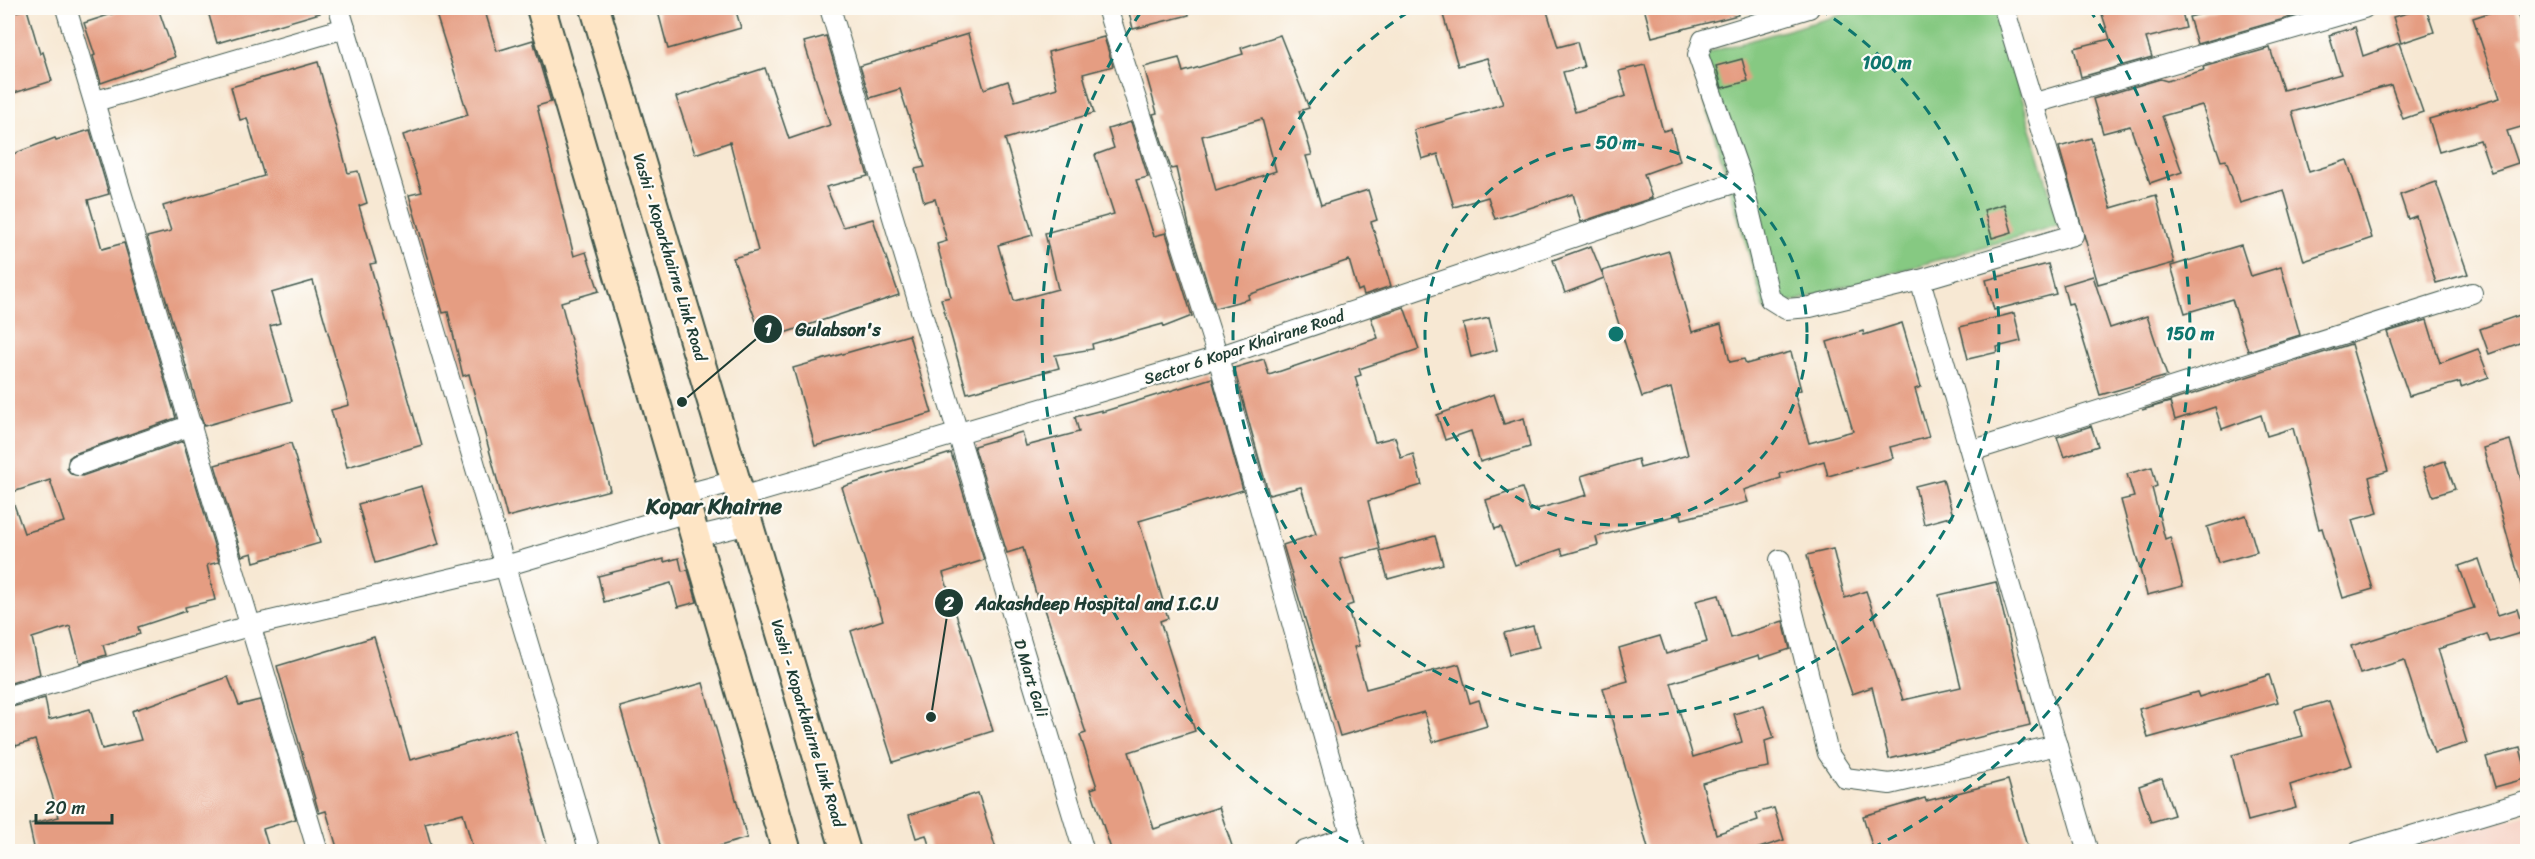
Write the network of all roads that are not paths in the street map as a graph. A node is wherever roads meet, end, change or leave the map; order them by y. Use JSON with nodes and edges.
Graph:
{"nodes":[{"id":1,"x":66,"y":8,"type":"edge"},
{"id":2,"x":339,"y":8,"type":"edge"},
{"id":3,"x":541,"y":8,"type":"edge"},
{"id":4,"x":595,"y":8,"type":"edge"},
{"id":5,"x":830,"y":8,"type":"edge"},
{"id":6,"x":1107,"y":8,"type":"edge"},
{"id":7,"x":1809,"y":8,"type":"edge"},
{"id":8,"x":2004,"y":8,"type":"edge"},
{"id":9,"x":2364,"y":8,"type":"edge"},
{"id":10,"x":345,"y":28,"type":"junction"},
{"id":11,"x":96,"y":101,"type":"junction"},
{"id":12,"x":2035,"y":103,"type":"junction"},
{"id":13,"x":1742,"y":180,"type":"junction"},
{"id":14,"x":1920,"y":280,"type":"junction"},
{"id":15,"x":2472,"y":293,"type":"dead end"},
{"id":16,"x":1218,"y":357,"type":"junction"},
{"id":17,"x":192,"y":425,"type":"junction"},
{"id":18,"x":958,"y":435,"type":"junction"},
{"id":19,"x":1971,"y":451,"type":"junction"},
{"id":20,"x":78,"y":465,"type":"dead end"},
{"id":21,"x":742,"y":500,"type":"junction"},
{"id":22,"x":689,"y":515,"type":"junction"},
{"id":23,"x":1780,"y":560,"type":"dead end"},
{"id":24,"x":505,"y":566,"type":"junction"},
{"id":25,"x":249,"y":626,"type":"junction"},
{"id":26,"x":8,"y":696,"type":"edge"},
{"id":27,"x":2057,"y":745,"type":"junction"},
{"id":28,"x":2528,"y":801,"type":"edge"},
{"id":29,"x":1354,"y":844,"type":"edge"},
{"id":30,"x":318,"y":852,"type":"edge"},
{"id":31,"x":590,"y":852,"type":"edge"},
{"id":32,"x":787,"y":852,"type":"edge"},
{"id":33,"x":846,"y":852,"type":"edge"},
{"id":34,"x":1084,"y":852,"type":"edge"},
{"id":35,"x":1302,"y":852,"type":"edge"},
{"id":36,"x":2088,"y":852,"type":"edge"},
{"id":37,"x":2358,"y":852,"type":"edge"}],
"edges":[{"from":1,"to":11,"type":"street"},
{"from":2,"to":10,"type":"street"},
{"from":3,"to":22,"type":"main road"},
{"from":4,"to":21,"type":"main road","name":"Vashi - Koparkhairne Link Road"},
{"from":5,"to":18,"type":"street","name":"D Mart Gali"},
{"from":6,"to":16,"type":"street"},
{"from":7,"to":13,"type":"street"},
{"from":8,"to":12,"type":"street"},
{"from":9,"to":12,"type":"street"},
{"from":10,"to":11,"type":"street"},
{"from":10,"to":24,"type":"street"},
{"from":11,"to":17,"type":"street"},
{"from":12,"to":14,"type":"street"},
{"from":13,"to":14,"type":"street"},
{"from":13,"to":16,"type":"street","name":"Sector 6 Kopar Khairane Road"},
{"from":14,"to":19,"type":"street"},
{"from":15,"to":19,"type":"street"},
{"from":16,"to":18,"type":"street","name":"Sector 6 Kopar Khairane Road"},
{"from":16,"to":29,"type":"street"},
{"from":17,"to":20,"type":"street"},
{"from":17,"to":25,"type":"street"},
{"from":18,"to":21,"type":"street","name":"Sector 6 Kopar Khairane Road"},
{"from":18,"to":34,"type":"street","name":"D Mart Gali"},
{"from":19,"to":27,"type":"street"},
{"from":21,"to":22,"type":"street"},
{"from":21,"to":22,"type":"street"},
{"from":21,"to":33,"type":"main road","name":"Vashi - Koparkhairne Link Road"},
{"from":22,"to":24,"type":"street"},
{"from":22,"to":32,"type":"main road"},
{"from":23,"to":27,"type":"street"},
{"from":24,"to":25,"type":"street"},
{"from":24,"to":31,"type":"street"},
{"from":25,"to":26,"type":"street"},
{"from":25,"to":30,"type":"street"},
{"from":27,"to":36,"type":"street"},
{"from":28,"to":37,"type":"street"},
{"from":29,"to":35,"type":"street"}]}
